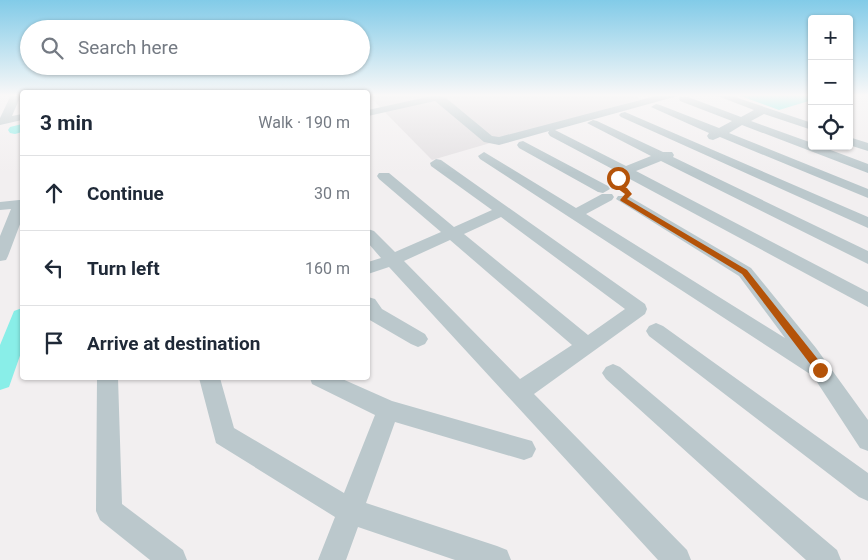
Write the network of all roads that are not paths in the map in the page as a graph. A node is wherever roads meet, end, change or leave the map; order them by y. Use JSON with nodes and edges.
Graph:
{"nodes":[{"id":1,"x":466,"y":121,"type":"edge"},
{"id":2,"x":573,"y":121,"type":"edge"},
{"id":3,"x":639,"y":121,"type":"edge"},
{"id":4,"x":691,"y":121,"type":"edge"},
{"id":5,"x":743,"y":121,"type":"joint"},
{"id":6,"x":795,"y":121,"type":"edge"},
{"id":7,"x":593,"y":123,"type":"dead end"},
{"id":8,"x":808,"y":126,"type":"edge"},
{"id":9,"x":554,"y":133,"type":"dead end"},
{"id":10,"x":721,"y":133,"type":"junction"},
{"id":11,"x":853,"y":142,"type":"edge"},
{"id":12,"x":523,"y":145,"type":"dead end"},
{"id":13,"x":693,"y":145,"type":"junction"},
{"id":14,"x":868,"y":147,"type":"edge"},
{"id":15,"x":484,"y":156,"type":"dead end"},
{"id":16,"x":662,"y":157,"type":"junction"},
{"id":17,"x":436,"y":163,"type":"dead end"},
{"id":18,"x":868,"y":169,"type":"edge"},
{"id":19,"x":626,"y":170,"type":"junction"},
{"id":20,"x":384,"y":176,"type":"dead end"},
{"id":21,"x":612,"y":193,"type":"junction"},
{"id":22,"x":868,"y":194,"type":"edge"},
{"id":23,"x":0,"y":206,"type":"edge"},
{"id":24,"x":503,"y":211,"type":"junction"},
{"id":25,"x":575,"y":214,"type":"junction"},
{"id":26,"x":868,"y":223,"type":"edge"},
{"id":27,"x":452,"y":234,"type":"junction"},
{"id":28,"x":370,"y":236,"type":"edge"},
{"id":29,"x":0,"y":256,"type":"edge"},
{"id":30,"x":868,"y":258,"type":"edge"},
{"id":31,"x":392,"y":260,"type":"junction"},
{"id":32,"x":370,"y":267,"type":"edge"},
{"id":33,"x":867,"y":297,"type":"edge"},
{"id":34,"x":370,"y":307,"type":"edge"},
{"id":35,"x":656,"y":331,"type":"dead end"},
{"id":36,"x":418,"y":340,"type":"dead end"},
{"id":37,"x":587,"y":346,"type":"junction"},
{"id":38,"x":820,"y":370,"type":"junction"},
{"id":39,"x":613,"y":373,"type":"dead end"},
{"id":40,"x":107,"y":380,"type":"edge"},
{"id":41,"x":210,"y":380,"type":"edge"},
{"id":42,"x":324,"y":380,"type":"edge"},
{"id":43,"x":517,"y":393,"type":"junction"},
{"id":44,"x":388,"y":410,"type":"junction"},
{"id":45,"x":868,"y":440,"type":"edge"},
{"id":46,"x":524,"y":449,"type":"dead end"},
{"id":47,"x":868,"y":488,"type":"edge"},
{"id":48,"x":350,"y":511,"type":"junction"},
{"id":49,"x":174,"y":560,"type":"edge"},
{"id":50,"x":332,"y":560,"type":"edge"},
{"id":51,"x":497,"y":560,"type":"edge"},
{"id":52,"x":677,"y":560,"type":"edge"},
{"id":53,"x":827,"y":560,"type":"edge"}],
"edges":[{"from":1,"to":2,"type":"street"},
{"from":3,"to":13,"type":"street"},
{"from":4,"to":10,"type":"street"},
{"from":5,"to":10,"type":"street"},
{"from":5,"to":18,"type":"street"},
{"from":6,"to":8,"type":"street"},
{"from":7,"to":16,"type":"street"},
{"from":9,"to":19,"type":"street"},
{"from":10,"to":13,"type":"street"},
{"from":10,"to":22,"type":"street"},
{"from":11,"to":14,"type":"street"},
{"from":12,"to":21,"type":"street"},
{"from":13,"to":16,"type":"street"},
{"from":13,"to":26,"type":"street"},
{"from":15,"to":25,"type":"street"},
{"from":16,"to":19,"type":"street"},
{"from":16,"to":30,"type":"street"},
{"from":17,"to":24,"type":"street"},
{"from":19,"to":21,"type":"street"},
{"from":19,"to":33,"type":"street"},
{"from":20,"to":27,"type":"street"},
{"from":21,"to":25,"type":"street"},
{"from":21,"to":38,"type":"street"},
{"from":23,"to":29,"type":"street"},
{"from":24,"to":27,"type":"street"},
{"from":24,"to":37,"type":"street"},
{"from":25,"to":38,"type":"street"},
{"from":27,"to":31,"type":"street"},
{"from":27,"to":37,"type":"street"},
{"from":28,"to":31,"type":"street"},
{"from":31,"to":32,"type":"street"},
{"from":31,"to":43,"type":"street"},
{"from":34,"to":36,"type":"street"},
{"from":35,"to":47,"type":"street"},
{"from":37,"to":43,"type":"street"},
{"from":38,"to":45,"type":"street"},
{"from":39,"to":53,"type":"street"},
{"from":40,"to":49,"type":"street"},
{"from":41,"to":48,"type":"street"},
{"from":42,"to":44,"type":"street"},
{"from":43,"to":52,"type":"street"},
{"from":44,"to":46,"type":"street"},
{"from":44,"to":48,"type":"street"},
{"from":48,"to":50,"type":"street"},
{"from":48,"to":51,"type":"street"}]}
